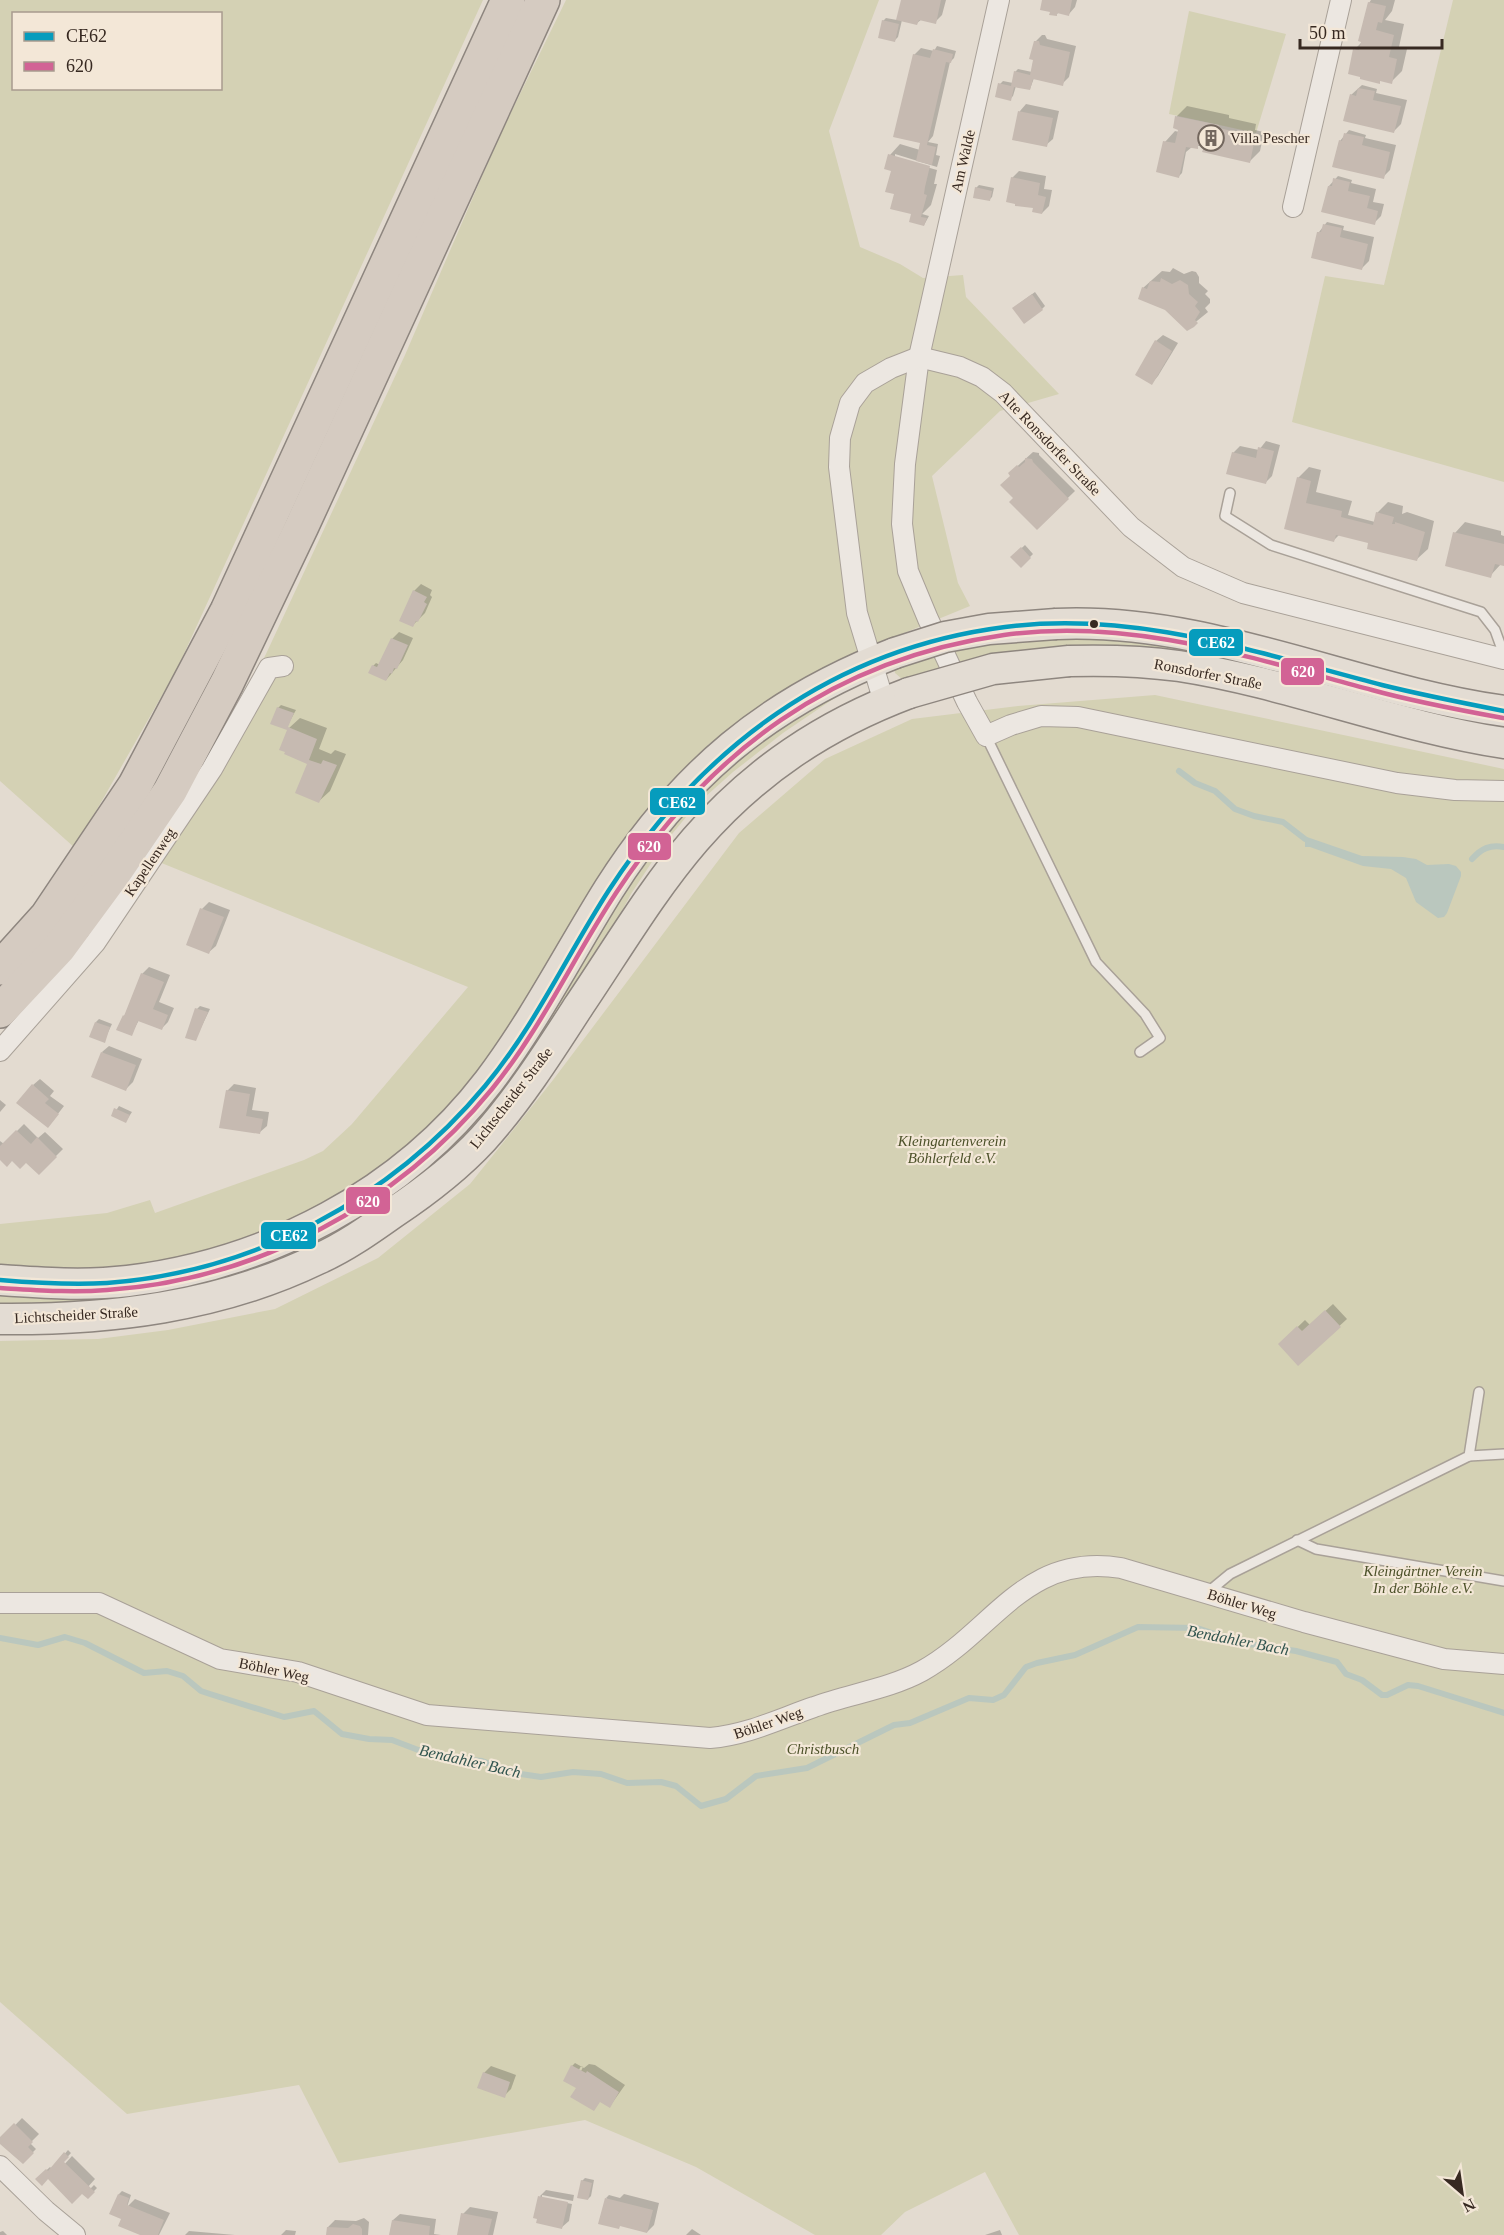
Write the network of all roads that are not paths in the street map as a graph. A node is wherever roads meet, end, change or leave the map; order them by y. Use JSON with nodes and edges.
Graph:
{"nodes":[{"id":1,"x":508,"y":0,"type":"edge"},
{"id":2,"x":543,"y":0,"type":"edge"},
{"id":3,"x":999,"y":0,"type":"edge"},
{"id":4,"x":1341,"y":0,"type":"edge"},
{"id":5,"x":1293,"y":207,"type":"dead end"},
{"id":6,"x":919,"y":357,"type":"junction"},
{"id":7,"x":1230,"y":493,"type":"dead end"},
{"id":8,"x":1504,"y":657,"type":"edge"},
{"id":9,"x":883,"y":658,"type":"junction"},
{"id":10,"x":283,"y":666,"type":"dead end"},
{"id":11,"x":896,"y":697,"type":"junction"},
{"id":12,"x":1504,"y":711,"type":"edge"},
{"id":13,"x":986,"y":736,"type":"junction"},
{"id":14,"x":1504,"y":743,"type":"edge"},
{"id":15,"x":1504,"y":791,"type":"edge"},
{"id":16,"x":0,"y":968,"type":"edge"},
{"id":17,"x":0,"y":1011,"type":"edge"},
{"id":18,"x":0,"y":1051,"type":"edge"},
{"id":19,"x":1140,"y":1052,"type":"dead end"},
{"id":20,"x":0,"y":1280,"type":"edge"},
{"id":21,"x":0,"y":1319,"type":"edge"},
{"id":22,"x":1479,"y":1392,"type":"dead end"},
{"id":23,"x":1504,"y":1454,"type":"edge"},
{"id":24,"x":1469,"y":1456,"type":"junction"},
{"id":25,"x":1297,"y":1540,"type":"junction"},
{"id":26,"x":1504,"y":1581,"type":"edge"},
{"id":27,"x":1208,"y":1593,"type":"junction"},
{"id":28,"x":0,"y":1603,"type":"edge"},
{"id":29,"x":1504,"y":1665,"type":"edge"},
{"id":30,"x":0,"y":2166,"type":"edge"},
{"id":31,"x":75,"y":2235,"type":"edge"}],
"edges":[{"from":1,"to":16,"type":"highway"},
{"from":2,"to":17,"type":"highway"},
{"from":3,"to":6,"type":"street","name":"Am Walde"},
{"from":4,"to":5,"type":"street"},
{"from":6,"to":8,"type":"street","name":"Alte Ronsdorfer Straße"},
{"from":6,"to":9,"type":"street"},
{"from":6,"to":13,"type":"street","name":"Am Walde"},
{"from":7,"to":8,"type":"lane","name":"Alte Ronsdorfer Straße"},
{"from":9,"to":11,"type":"street"},
{"from":9,"to":12,"type":"main road","bridge":true},
{"from":9,"to":20,"type":"main road","name":"Lichtscheider Straße"},
{"from":10,"to":18,"type":"street","name":"Kapellenweg"},
{"from":11,"to":14,"type":"main road","name":"Ronsdorfer Straße","bridge":true},
{"from":11,"to":21,"type":"main road","name":"Lichtscheider Straße"},
{"from":13,"to":15,"type":"street"},
{"from":13,"to":19,"type":"lane"},
{"from":22,"to":24,"type":"lane"},
{"from":23,"to":24,"type":"lane"},
{"from":24,"to":25,"type":"lane"},
{"from":25,"to":26,"type":"lane"},
{"from":25,"to":27,"type":"lane"},
{"from":27,"to":28,"type":"street","name":"Böhler Weg"},
{"from":27,"to":29,"type":"street","name":"Böhler Weg"},
{"from":30,"to":31,"type":"street"}]}
